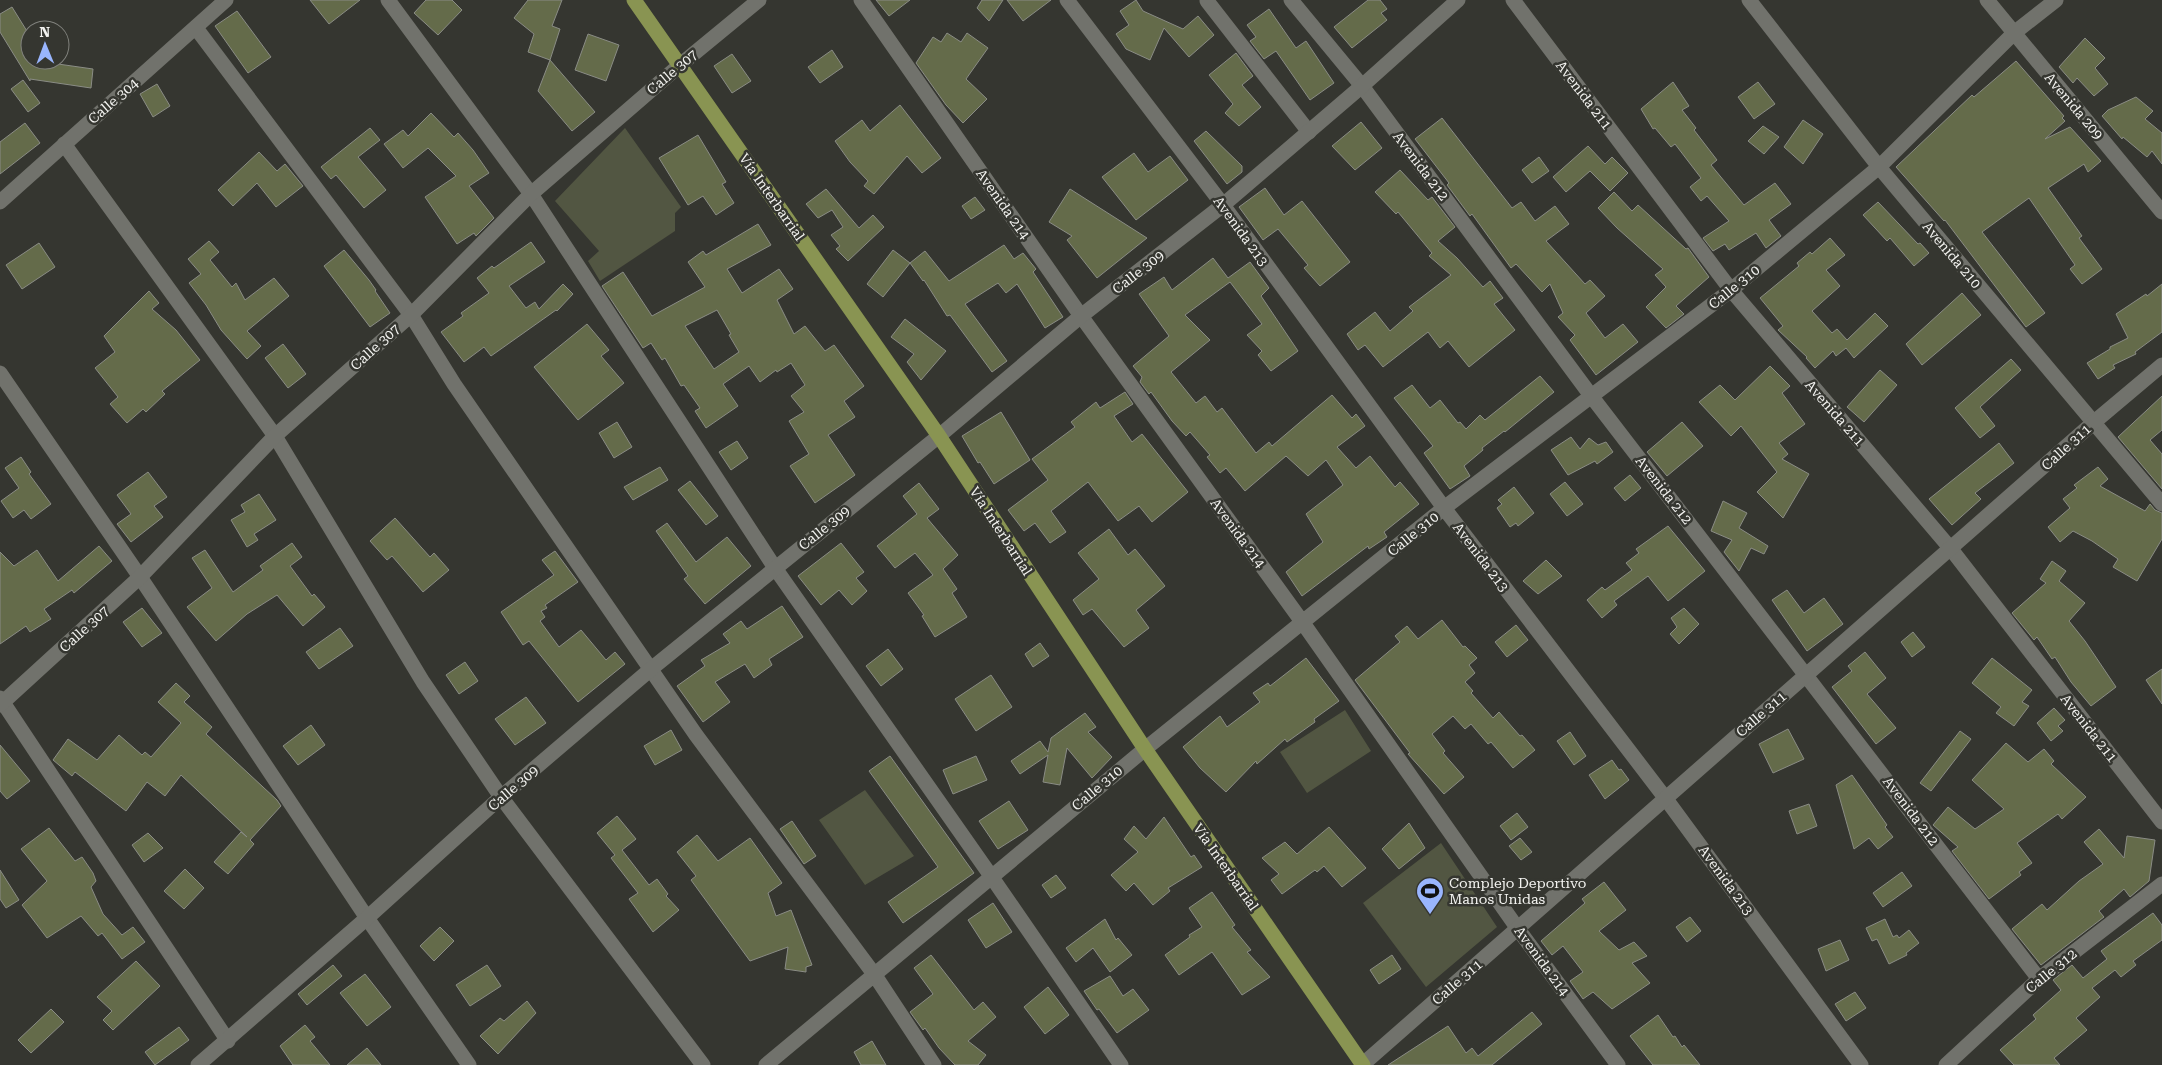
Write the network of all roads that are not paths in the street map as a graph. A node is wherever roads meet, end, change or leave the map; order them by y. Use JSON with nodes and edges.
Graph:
{"nodes":[{"id":1,"x":226,"y":0,"type":"edge"},
{"id":2,"x":388,"y":0,"type":"edge"},
{"id":3,"x":634,"y":0,"type":"edge"},
{"id":4,"x":760,"y":0,"type":"edge"},
{"id":5,"x":861,"y":0,"type":"edge"},
{"id":6,"x":1067,"y":0,"type":"edge"},
{"id":7,"x":1291,"y":0,"type":"edge"},
{"id":8,"x":1458,"y":0,"type":"edge"},
{"id":9,"x":1513,"y":0,"type":"edge"},
{"id":10,"x":1749,"y":0,"type":"edge"},
{"id":11,"x":1987,"y":0,"type":"edge"},
{"id":12,"x":2056,"y":0,"type":"edge"},
{"id":13,"x":1207,"y":1,"type":"dead end"},
{"id":14,"x":196,"y":28,"type":"junction"},
{"id":15,"x":2014,"y":33,"type":"junction"},
{"id":16,"x":680,"y":65,"type":"junction"},
{"id":17,"x":1362,"y":86,"type":"junction"},
{"id":18,"x":1309,"y":132,"type":"junction"},
{"id":19,"x":64,"y":144,"type":"junction"},
{"id":20,"x":1878,"y":166,"type":"junction"},
{"id":21,"x":531,"y":194,"type":"junction"},
{"id":22,"x":0,"y":202,"type":"edge"},
{"id":23,"x":1223,"y":205,"type":"junction"},
{"id":24,"x":2162,"y":212,"type":"edge"},
{"id":25,"x":1731,"y":290,"type":"junction"},
{"id":26,"x":411,"y":315,"type":"junction"},
{"id":27,"x":1081,"y":316,"type":"junction"},
{"id":28,"x":2162,"y":366,"type":"edge"},
{"id":29,"x":0,"y":373,"type":"edge"},
{"id":30,"x":1592,"y":397,"type":"junction"},
{"id":31,"x":2093,"y":423,"type":"junction"},
{"id":32,"x":275,"y":436,"type":"junction"},
{"id":33,"x":939,"y":436,"type":"junction"},
{"id":34,"x":2162,"y":504,"type":"edge"},
{"id":35,"x":1444,"y":508,"type":"junction"},
{"id":36,"x":1951,"y":549,"type":"junction"},
{"id":37,"x":775,"y":568,"type":"junction"},
{"id":38,"x":140,"y":577,"type":"junction"},
{"id":39,"x":1303,"y":623,"type":"junction"},
{"id":40,"x":651,"y":669,"type":"junction"},
{"id":41,"x":1806,"y":674,"type":"junction"},
{"id":42,"x":1,"y":702,"type":"edge"},
{"id":43,"x":1145,"y":749,"type":"junction"},
{"id":44,"x":502,"y":797,"type":"junction"},
{"id":45,"x":1666,"y":798,"type":"junction"},
{"id":46,"x":2162,"y":822,"type":"edge"},
{"id":47,"x":992,"y":876,"type":"junction"},
{"id":48,"x":2162,"y":884,"type":"edge"},
{"id":49,"x":367,"y":918,"type":"junction"},
{"id":50,"x":1518,"y":928,"type":"junction"},
{"id":51,"x":874,"y":974,"type":"junction"},
{"id":52,"x":2039,"y":979,"type":"junction"},
{"id":53,"x":228,"y":1041,"type":"junction"},
{"id":54,"x":198,"y":1065,"type":"edge"},
{"id":55,"x":469,"y":1065,"type":"edge"},
{"id":56,"x":703,"y":1065,"type":"edge"},
{"id":57,"x":766,"y":1065,"type":"edge"},
{"id":58,"x":934,"y":1065,"type":"edge"},
{"id":59,"x":1121,"y":1065,"type":"edge"},
{"id":60,"x":1362,"y":1065,"type":"edge"},
{"id":61,"x":1618,"y":1065,"type":"edge"},
{"id":62,"x":1861,"y":1065,"type":"edge"},
{"id":63,"x":1946,"y":1065,"type":"edge"}],
"edges":[{"from":1,"to":14,"type":"street","name":"Calle 304"},
{"from":2,"to":21,"type":"street"},
{"from":3,"to":16,"type":"main road","name":"Vía Interbarrial"},
{"from":4,"to":16,"type":"street","name":"Calle 307"},
{"from":5,"to":27,"type":"street","name":"Avenida 214"},
{"from":6,"to":23,"type":"street","name":"Avenida 213"},
{"from":7,"to":17,"type":"street","name":"Avenida 212"},
{"from":8,"to":17,"type":"street","name":"Calle 309"},
{"from":9,"to":25,"type":"street","name":"Avenida 211"},
{"from":10,"to":20,"type":"street","name":"Avenida 210"},
{"from":11,"to":15,"type":"street","name":"Avenida 209"},
{"from":12,"to":15,"type":"street","name":"Calle 310"},
{"from":13,"to":18,"type":"street"},
{"from":14,"to":19,"type":"street","name":"Calle 304"},
{"from":14,"to":26,"type":"street"},
{"from":15,"to":20,"type":"street","name":"Calle 310"},
{"from":15,"to":24,"type":"street","name":"Avenida 209"},
{"from":16,"to":21,"type":"street","name":"Calle 307"},
{"from":16,"to":33,"type":"main road","name":"Vía Interbarrial"},
{"from":17,"to":18,"type":"street","name":"Calle 309"},
{"from":17,"to":30,"type":"street","name":"Avenida 212"},
{"from":18,"to":23,"type":"street","name":"Calle 309"},
{"from":19,"to":22,"type":"street","name":"Calle 304"},
{"from":19,"to":32,"type":"street"},
{"from":20,"to":25,"type":"street","name":"Calle 310"},
{"from":20,"to":31,"type":"street","name":"Avenida 210"},
{"from":21,"to":26,"type":"street","name":"Calle 307"},
{"from":21,"to":37,"type":"street"},
{"from":23,"to":27,"type":"street","name":"Calle 309"},
{"from":23,"to":35,"type":"street","name":"Avenida 213"},
{"from":25,"to":30,"type":"street","name":"Calle 310"},
{"from":25,"to":36,"type":"street","name":"Avenida 211"},
{"from":26,"to":32,"type":"street","name":"Calle 307"},
{"from":26,"to":40,"type":"street"},
{"from":27,"to":33,"type":"street","name":"Calle 309"},
{"from":27,"to":39,"type":"street","name":"Avenida 214"},
{"from":28,"to":31,"type":"street","name":"Calle 311"},
{"from":29,"to":38,"type":"street"},
{"from":30,"to":35,"type":"street","name":"Calle 310"},
{"from":30,"to":41,"type":"street","name":"Avenida 212"},
{"from":31,"to":34,"type":"street","name":"Avenida 210"},
{"from":31,"to":36,"type":"street","name":"Calle 311"},
{"from":32,"to":38,"type":"street","name":"Calle 307"},
{"from":32,"to":44,"type":"street"},
{"from":33,"to":37,"type":"street","name":"Calle 309"},
{"from":33,"to":43,"type":"main road","name":"Vía Interbarrial"},
{"from":35,"to":39,"type":"street","name":"Calle 310"},
{"from":35,"to":45,"type":"street","name":"Avenida 213"},
{"from":36,"to":41,"type":"street","name":"Calle 311"},
{"from":36,"to":46,"type":"street","name":"Avenida 211"},
{"from":37,"to":40,"type":"street","name":"Calle 309"},
{"from":37,"to":47,"type":"street"},
{"from":38,"to":42,"type":"street","name":"Calle 307"},
{"from":38,"to":49,"type":"street"},
{"from":39,"to":43,"type":"street","name":"Calle 310"},
{"from":39,"to":50,"type":"street","name":"Avenida 214"},
{"from":40,"to":44,"type":"street","name":"Calle 309"},
{"from":40,"to":51,"type":"street"},
{"from":41,"to":45,"type":"street","name":"Calle 311"},
{"from":41,"to":52,"type":"street","name":"Avenida 212"},
{"from":42,"to":53,"type":"street"},
{"from":43,"to":47,"type":"street","name":"Calle 310"},
{"from":43,"to":60,"type":"main road","name":"Vía Interbarrial"},
{"from":44,"to":49,"type":"street","name":"Calle 309"},
{"from":44,"to":56,"type":"street"},
{"from":45,"to":50,"type":"street","name":"Calle 311"},
{"from":45,"to":62,"type":"street","name":"Avenida 213"},
{"from":47,"to":51,"type":"street","name":"Calle 310"},
{"from":47,"to":59,"type":"street"},
{"from":48,"to":52,"type":"street","name":"Calle 312"},
{"from":49,"to":53,"type":"street","name":"Calle 309"},
{"from":49,"to":55,"type":"street"},
{"from":50,"to":60,"type":"street","name":"Calle 311"},
{"from":50,"to":61,"type":"street","name":"Avenida 214"},
{"from":51,"to":57,"type":"street","name":"Calle 310"},
{"from":51,"to":58,"type":"street"},
{"from":52,"to":63,"type":"street","name":"Calle 312"},
{"from":53,"to":54,"type":"street","name":"Calle 309"}]}
